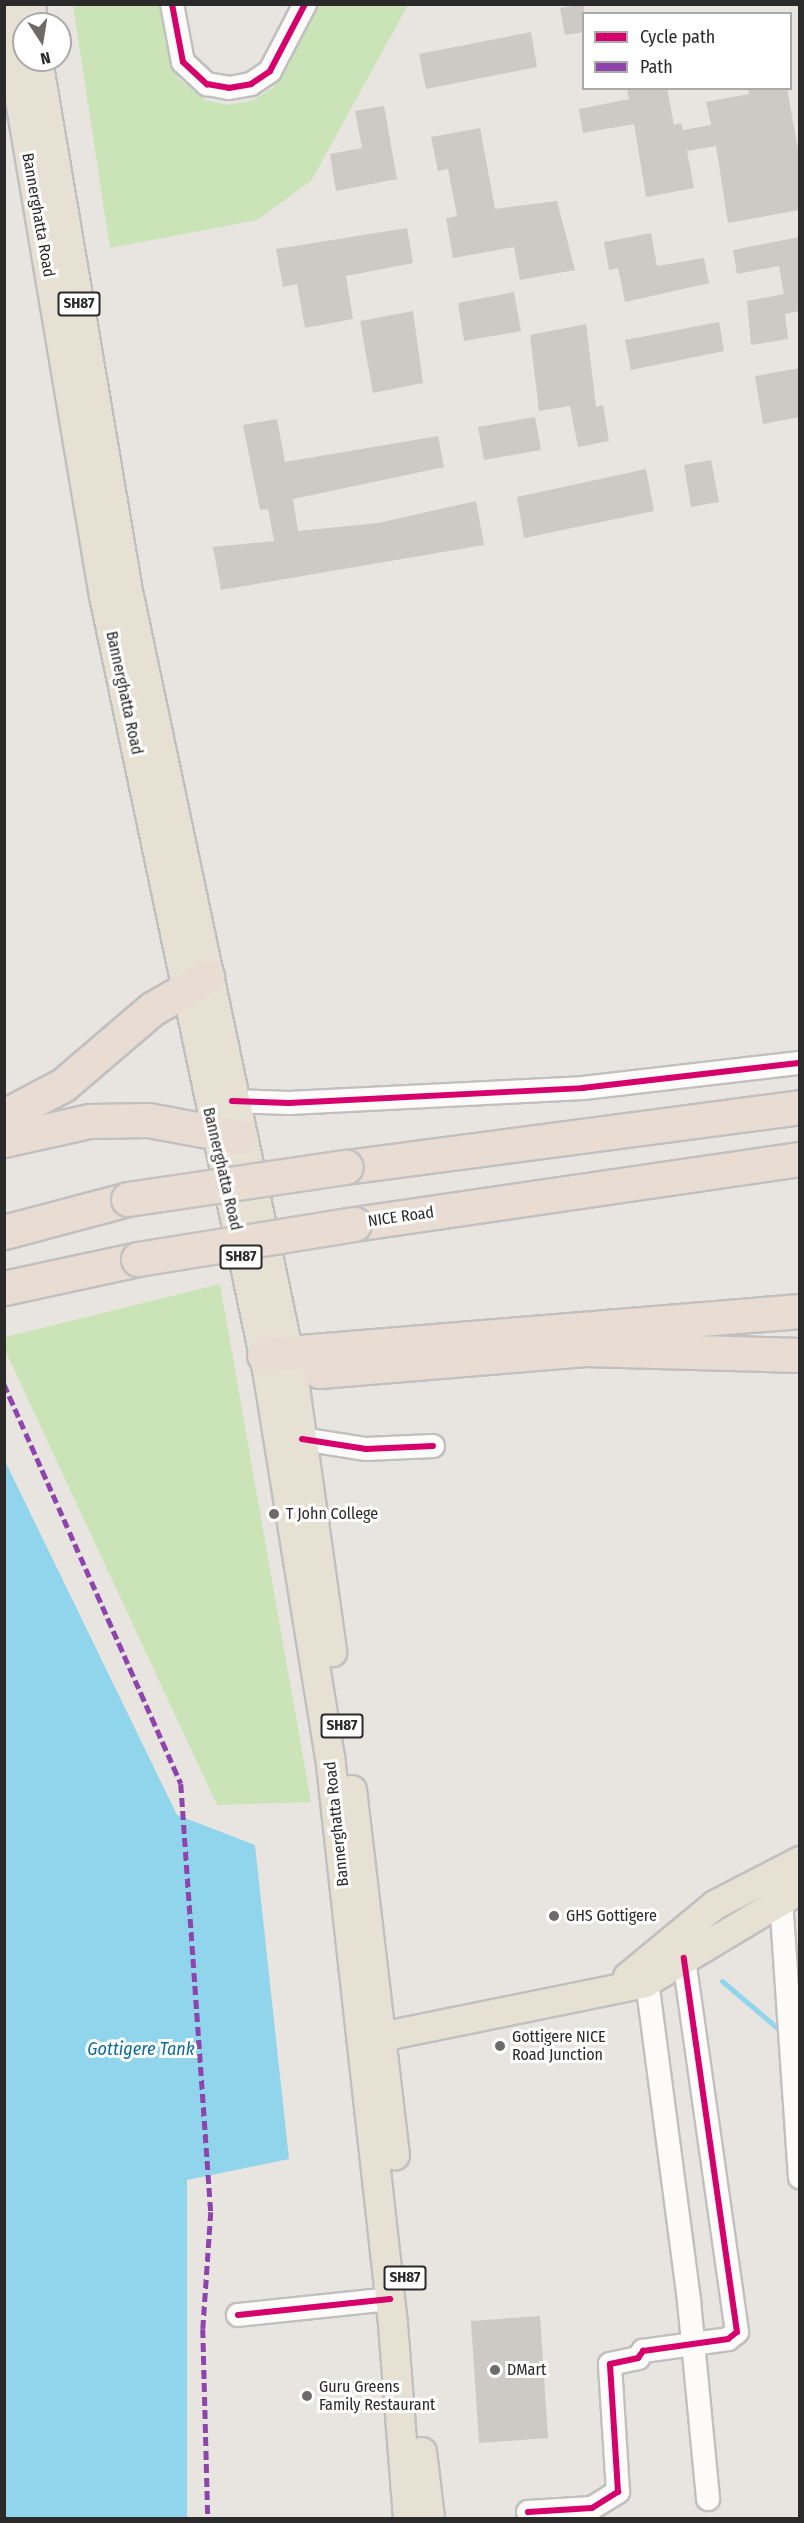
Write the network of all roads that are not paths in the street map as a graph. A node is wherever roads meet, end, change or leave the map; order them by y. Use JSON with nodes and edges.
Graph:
{"nodes":[{"id":1,"x":172,"y":4,"type":"edge"},
{"id":2,"x":305,"y":4,"type":"edge"},
{"id":3,"x":4,"y":5,"type":"edge"},
{"id":4,"x":34,"y":72,"type":"edge"},
{"id":5,"x":22,"y":104,"type":"edge"},
{"id":6,"x":195,"y":983,"type":"junction"},
{"id":7,"x":800,"y":1063,"type":"edge"},
{"id":8,"x":232,"y":1101,"type":"junction"},
{"id":9,"x":800,"y":1107,"type":"edge"},
{"id":10,"x":4,"y":1116,"type":"edge"},
{"id":11,"x":226,"y":1136,"type":"junction"},
{"id":12,"x":4,"y":1140,"type":"edge"},
{"id":13,"x":800,"y":1159,"type":"edge"},
{"id":14,"x":4,"y":1232,"type":"edge"},
{"id":15,"x":4,"y":1288,"type":"edge"},
{"id":16,"x":800,"y":1311,"type":"edge"},
{"id":17,"x":800,"y":1355,"type":"edge"},
{"id":18,"x":278,"y":1364,"type":"junction"},
{"id":19,"x":302,"y":1439,"type":"junction"},
{"id":20,"x":433,"y":1446,"type":"dead end"},
{"id":21,"x":800,"y":1861,"type":"edge"},
{"id":22,"x":790,"y":1895,"type":"edge"},
{"id":23,"x":684,"y":1958,"type":"junction"},
{"id":24,"x":645,"y":1972,"type":"junction"},
{"id":25,"x":374,"y":2039,"type":"junction"},
{"id":26,"x":800,"y":2177,"type":"edge"},
{"id":27,"x":390,"y":2299,"type":"junction"},
{"id":28,"x":238,"y":2315,"type":"dead end"},
{"id":29,"x":693,"y":2345,"type":"junction"},
{"id":30,"x":708,"y":2499,"type":"dead end"},
{"id":31,"x":528,"y":2512,"type":"dead end"},
{"id":32,"x":408,"y":2518,"type":"edge"},
{"id":33,"x":430,"y":2518,"type":"edge"}],
"edges":[{"from":1,"to":2,"type":"street"},
{"from":3,"to":5,"type":"main road","name":"Bannerghatta Road","number":"SH87"},
{"from":4,"to":5,"type":"main road","name":"Bannerghatta Road","number":"SH87"},
{"from":5,"to":6,"type":"main road","name":"Bannerghatta Road","number":"SH87"},
{"from":6,"to":8,"type":"main road","name":"Bannerghatta Road","number":"SH87"},
{"from":6,"to":10,"type":"highway"},
{"from":6,"to":11,"type":"main road","name":"Bannerghatta Road","number":"SH87"},
{"from":7,"to":8,"type":"street"},
{"from":8,"to":11,"type":"main road","name":"Bannerghatta Road","number":"SH87"},
{"from":9,"to":14,"type":"highway","bridge":true},
{"from":11,"to":12,"type":"highway"},
{"from":11,"to":18,"type":"main road","name":"Bannerghatta Road","number":"SH87"},
{"from":13,"to":15,"type":"highway","name":"NICE Road","bridge":true},
{"from":16,"to":18,"type":"highway"},
{"from":17,"to":18,"type":"highway"},
{"from":18,"to":19,"type":"main road","name":"Bannerghatta Road","number":"SH87"},
{"from":18,"to":25,"type":"main road","name":"Bannerghatta Road","number":"SH87"},
{"from":19,"to":20,"type":"street"},
{"from":19,"to":25,"type":"main road","name":"Bannerghatta Road","number":"SH87"},
{"from":21,"to":24,"type":"main road"},
{"from":22,"to":23,"type":"main road"},
{"from":22,"to":26,"type":"street"},
{"from":23,"to":24,"type":"main road"},
{"from":23,"to":29,"type":"street"},
{"from":24,"to":25,"type":"main road"},
{"from":24,"to":29,"type":"street"},
{"from":25,"to":27,"type":"main road","name":"Bannerghatta Road","number":"SH87"},
{"from":25,"to":33,"type":"main road","name":"Bannerghatta Road","number":"SH87"},
{"from":27,"to":28,"type":"street"},
{"from":27,"to":32,"type":"main road","name":"Bannerghatta Road","number":"SH87"},
{"from":29,"to":30,"type":"street"},
{"from":29,"to":31,"type":"street"}]}
